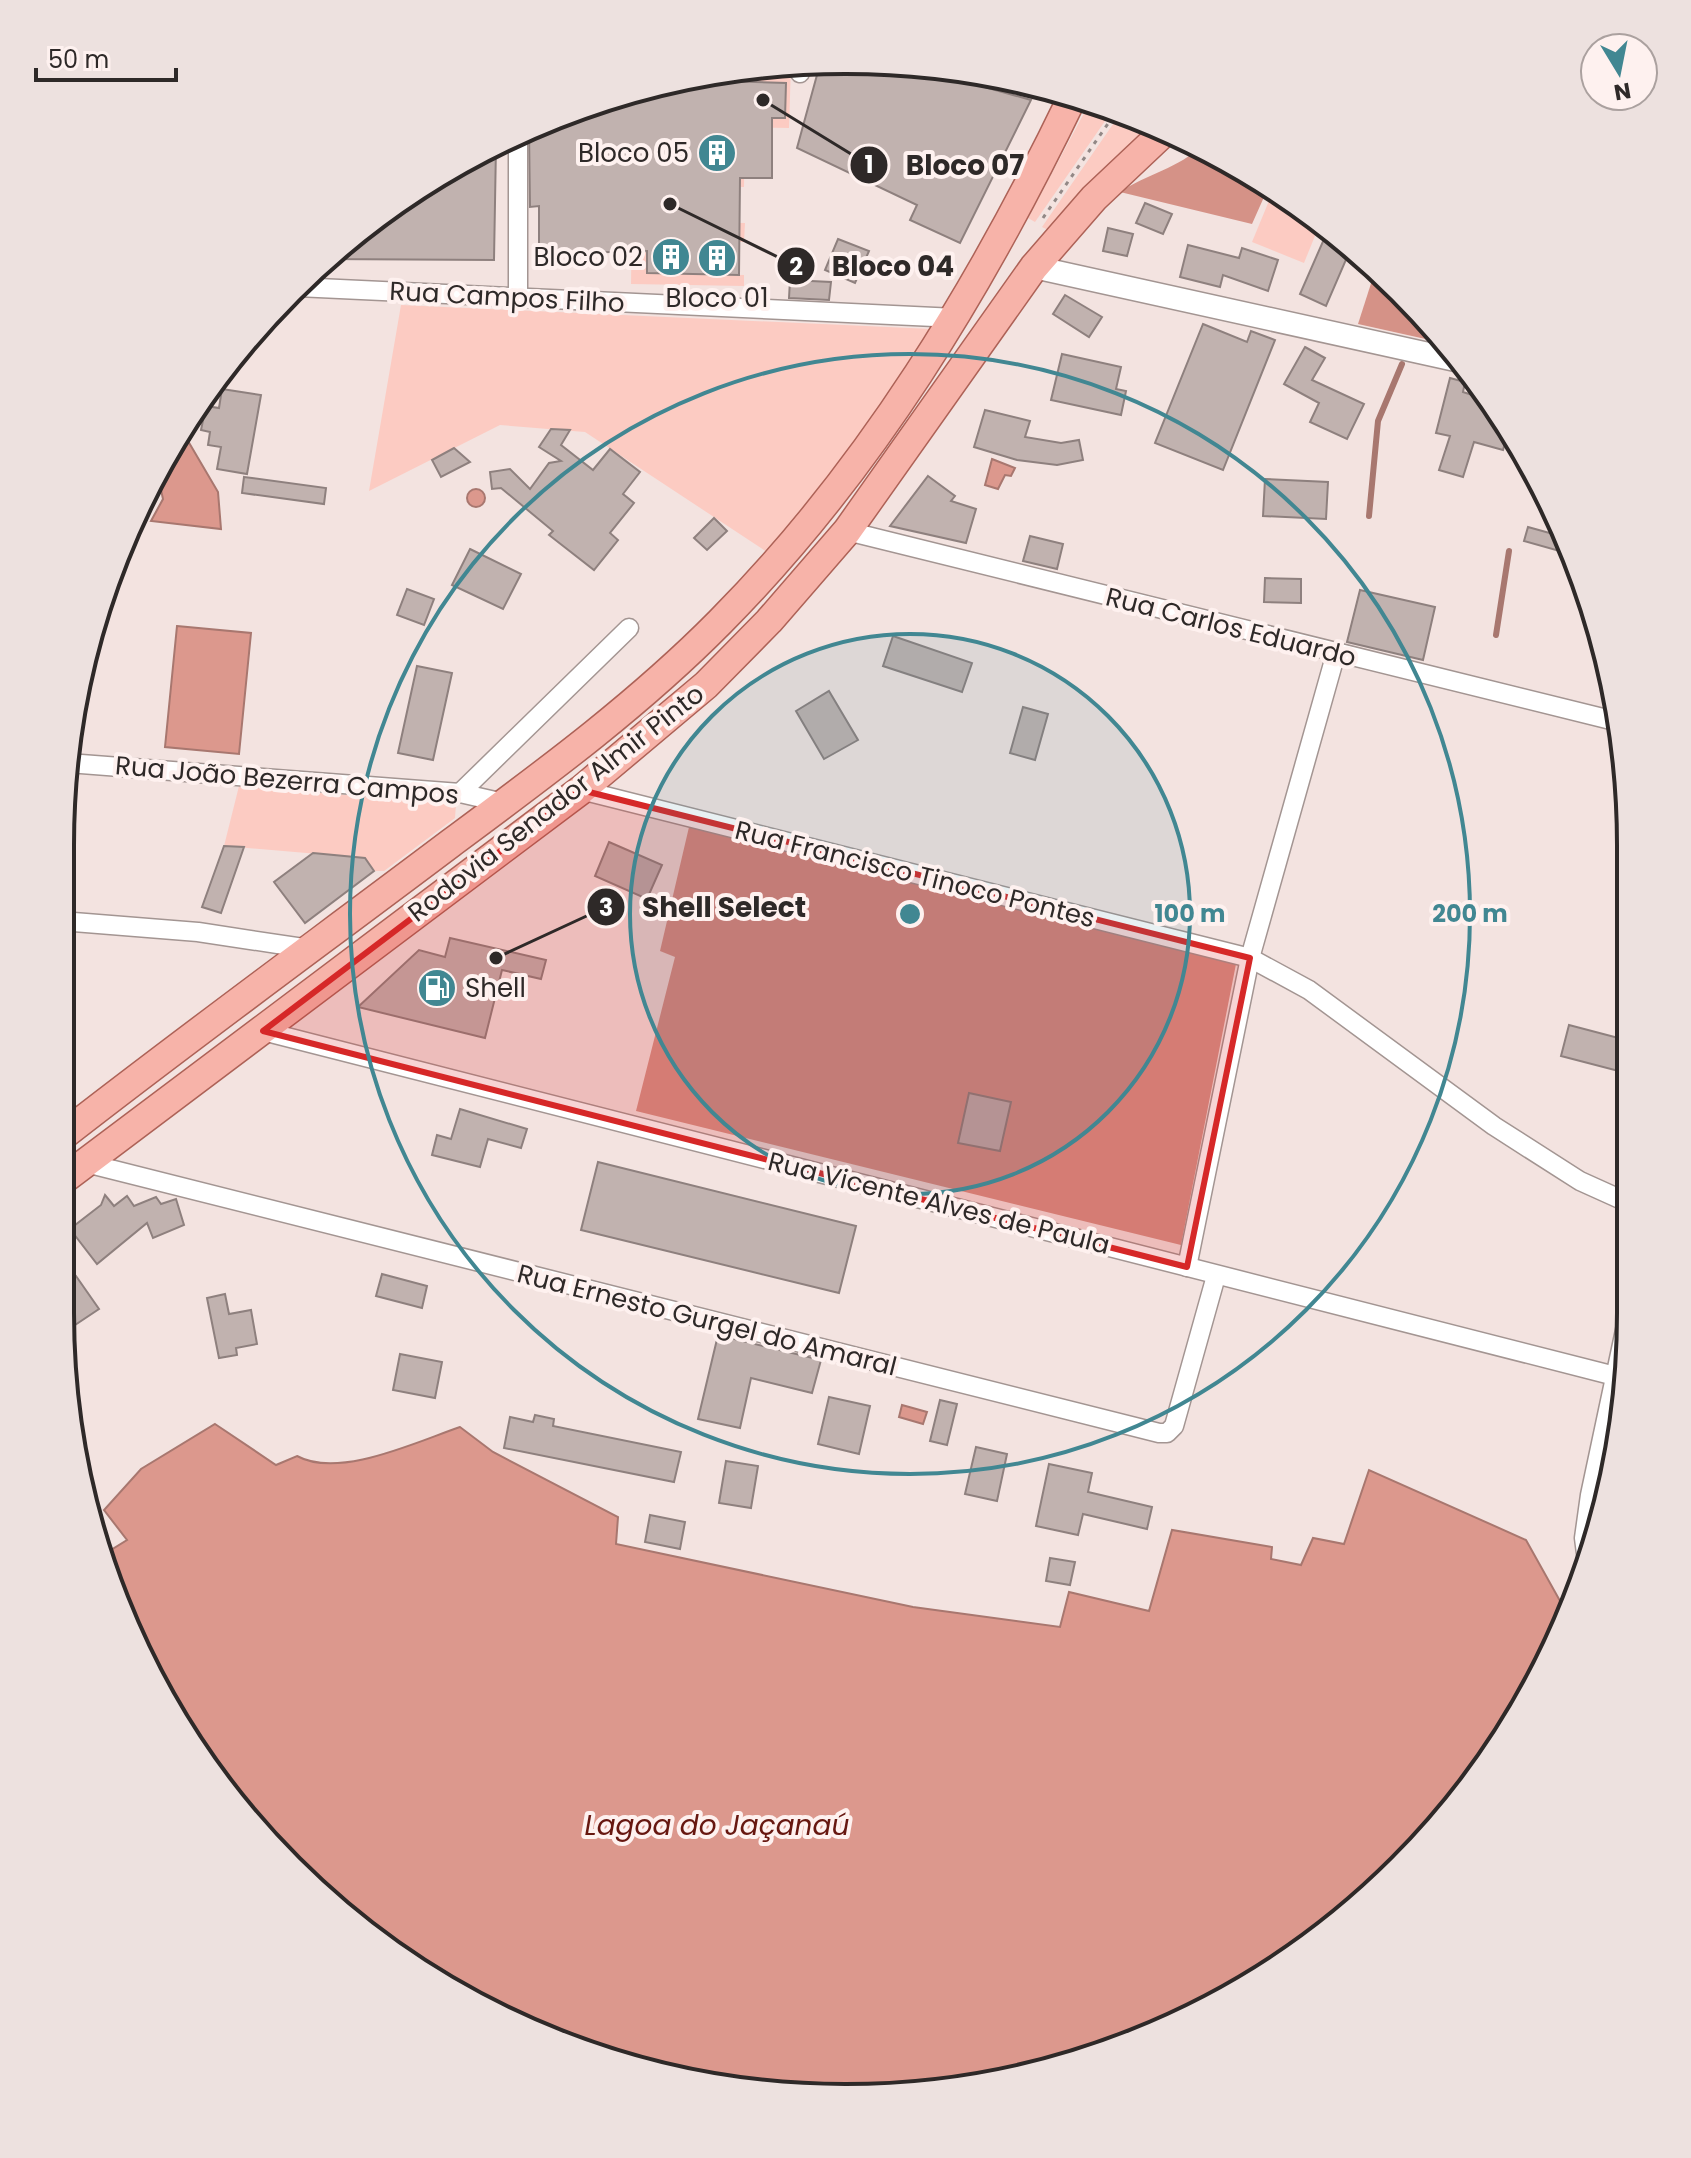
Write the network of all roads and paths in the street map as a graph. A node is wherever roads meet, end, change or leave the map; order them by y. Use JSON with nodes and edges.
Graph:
{"nodes":[{"id":1,"x":1068,"y":107,"type":"edge"},
{"id":2,"x":1156,"y":140,"type":"edge"},
{"id":3,"x":518,"y":148,"type":"edge"},
{"id":4,"x":1034,"y":267,"type":"junction"},
{"id":5,"x":313,"y":288,"type":"edge"},
{"id":6,"x":518,"y":297,"type":"junction"},
{"id":7,"x":956,"y":318,"type":"junction"},
{"id":8,"x":1443,"y":357,"type":"edge"},
{"id":9,"x":847,"y":531,"type":"junction"},
{"id":10,"x":629,"y":628,"type":"dead end"},
{"id":11,"x":1336,"y":653,"type":"junction"},
{"id":12,"x":1606,"y":719,"type":"edge"},
{"id":13,"x":79,"y":764,"type":"edge"},
{"id":14,"x":581,"y":790,"type":"junction"},
{"id":15,"x":460,"y":793,"type":"junction"},
{"id":16,"x":504,"y":803,"type":"junction"},
{"id":17,"x":74,"y":922,"type":"edge"},
{"id":18,"x":310,"y":949,"type":"junction"},
{"id":19,"x":1250,"y":958,"type":"junction"},
{"id":20,"x":263,"y":1031,"type":"junction"},
{"id":21,"x":74,"y":1127,"type":"edge"},
{"id":22,"x":86,"y":1163,"type":"junction"},
{"id":23,"x":74,"y":1172,"type":"edge"},
{"id":24,"x":1617,"y":1198,"type":"edge"},
{"id":25,"x":1187,"y":1267,"type":"junction"},
{"id":26,"x":1216,"y":1276,"type":"junction"},
{"id":27,"x":1614,"y":1376,"type":"edge"},
{"id":28,"x":1613,"y":1388,"type":"edge"},
{"id":29,"x":1585,"y":1531,"type":"edge"}],
"edges":[{"from":1,"to":7,"type":"main road","name":"Rodovia Senador Almir Pinto"},
{"from":2,"to":4,"type":"main road","name":"Rodovia Senador Almir Pinto"},
{"from":3,"to":6,"type":"street"},
{"from":4,"to":8,"type":"street"},
{"from":4,"to":9,"type":"main road","name":"Rodovia Senador Almir Pinto"},
{"from":5,"to":6,"type":"street","name":"Rua Campos Filho"},
{"from":6,"to":7,"type":"street","name":"Rua Campos Filho"},
{"from":7,"to":16,"type":"main road","name":"Rodovia Senador Almir Pinto"},
{"from":9,"to":11,"type":"street","name":"Rua Carlos Eduardo"},
{"from":9,"to":14,"type":"main road","name":"Rodovia Senador Almir Pinto"},
{"from":10,"to":15,"type":"street"},
{"from":11,"to":12,"type":"street","name":"Rua Carlos Eduardo"},
{"from":11,"to":19,"type":"street"},
{"from":13,"to":15,"type":"street","name":"Rua João Bezerra Campos"},
{"from":14,"to":19,"type":"street","name":"Rua Francisco Tinoco Pontes"},
{"from":14,"to":20,"type":"main road","name":"Rodovia Senador Almir Pinto"},
{"from":15,"to":16,"type":"street","name":"Rua João Bezerra Campos"},
{"from":16,"to":18,"type":"main road","name":"Rodovia Senador Almir Pinto"},
{"from":17,"to":18,"type":"street"},
{"from":18,"to":21,"type":"main road","name":"Rodovia Senador Almir Pinto"},
{"from":19,"to":24,"type":"street","name":"Rua Francisco Tinoco Pontes"},
{"from":19,"to":25,"type":"street"},
{"from":20,"to":22,"type":"main road","name":"Rodovia Senador Almir Pinto"},
{"from":20,"to":25,"type":"street","name":"Rua Vicente Alves de Paula"},
{"from":22,"to":23,"type":"main road","name":"Rodovia Senador Almir Pinto"},
{"from":22,"to":26,"type":"street","name":"Rua Ernesto Gurgel do Amaral"},
{"from":25,"to":26,"type":"street","name":"Rua Vicente Alves de Paula"},
{"from":26,"to":27,"type":"street","name":"Rua Vicente Alves de Paula"},
{"from":28,"to":29,"type":"street"}]}
